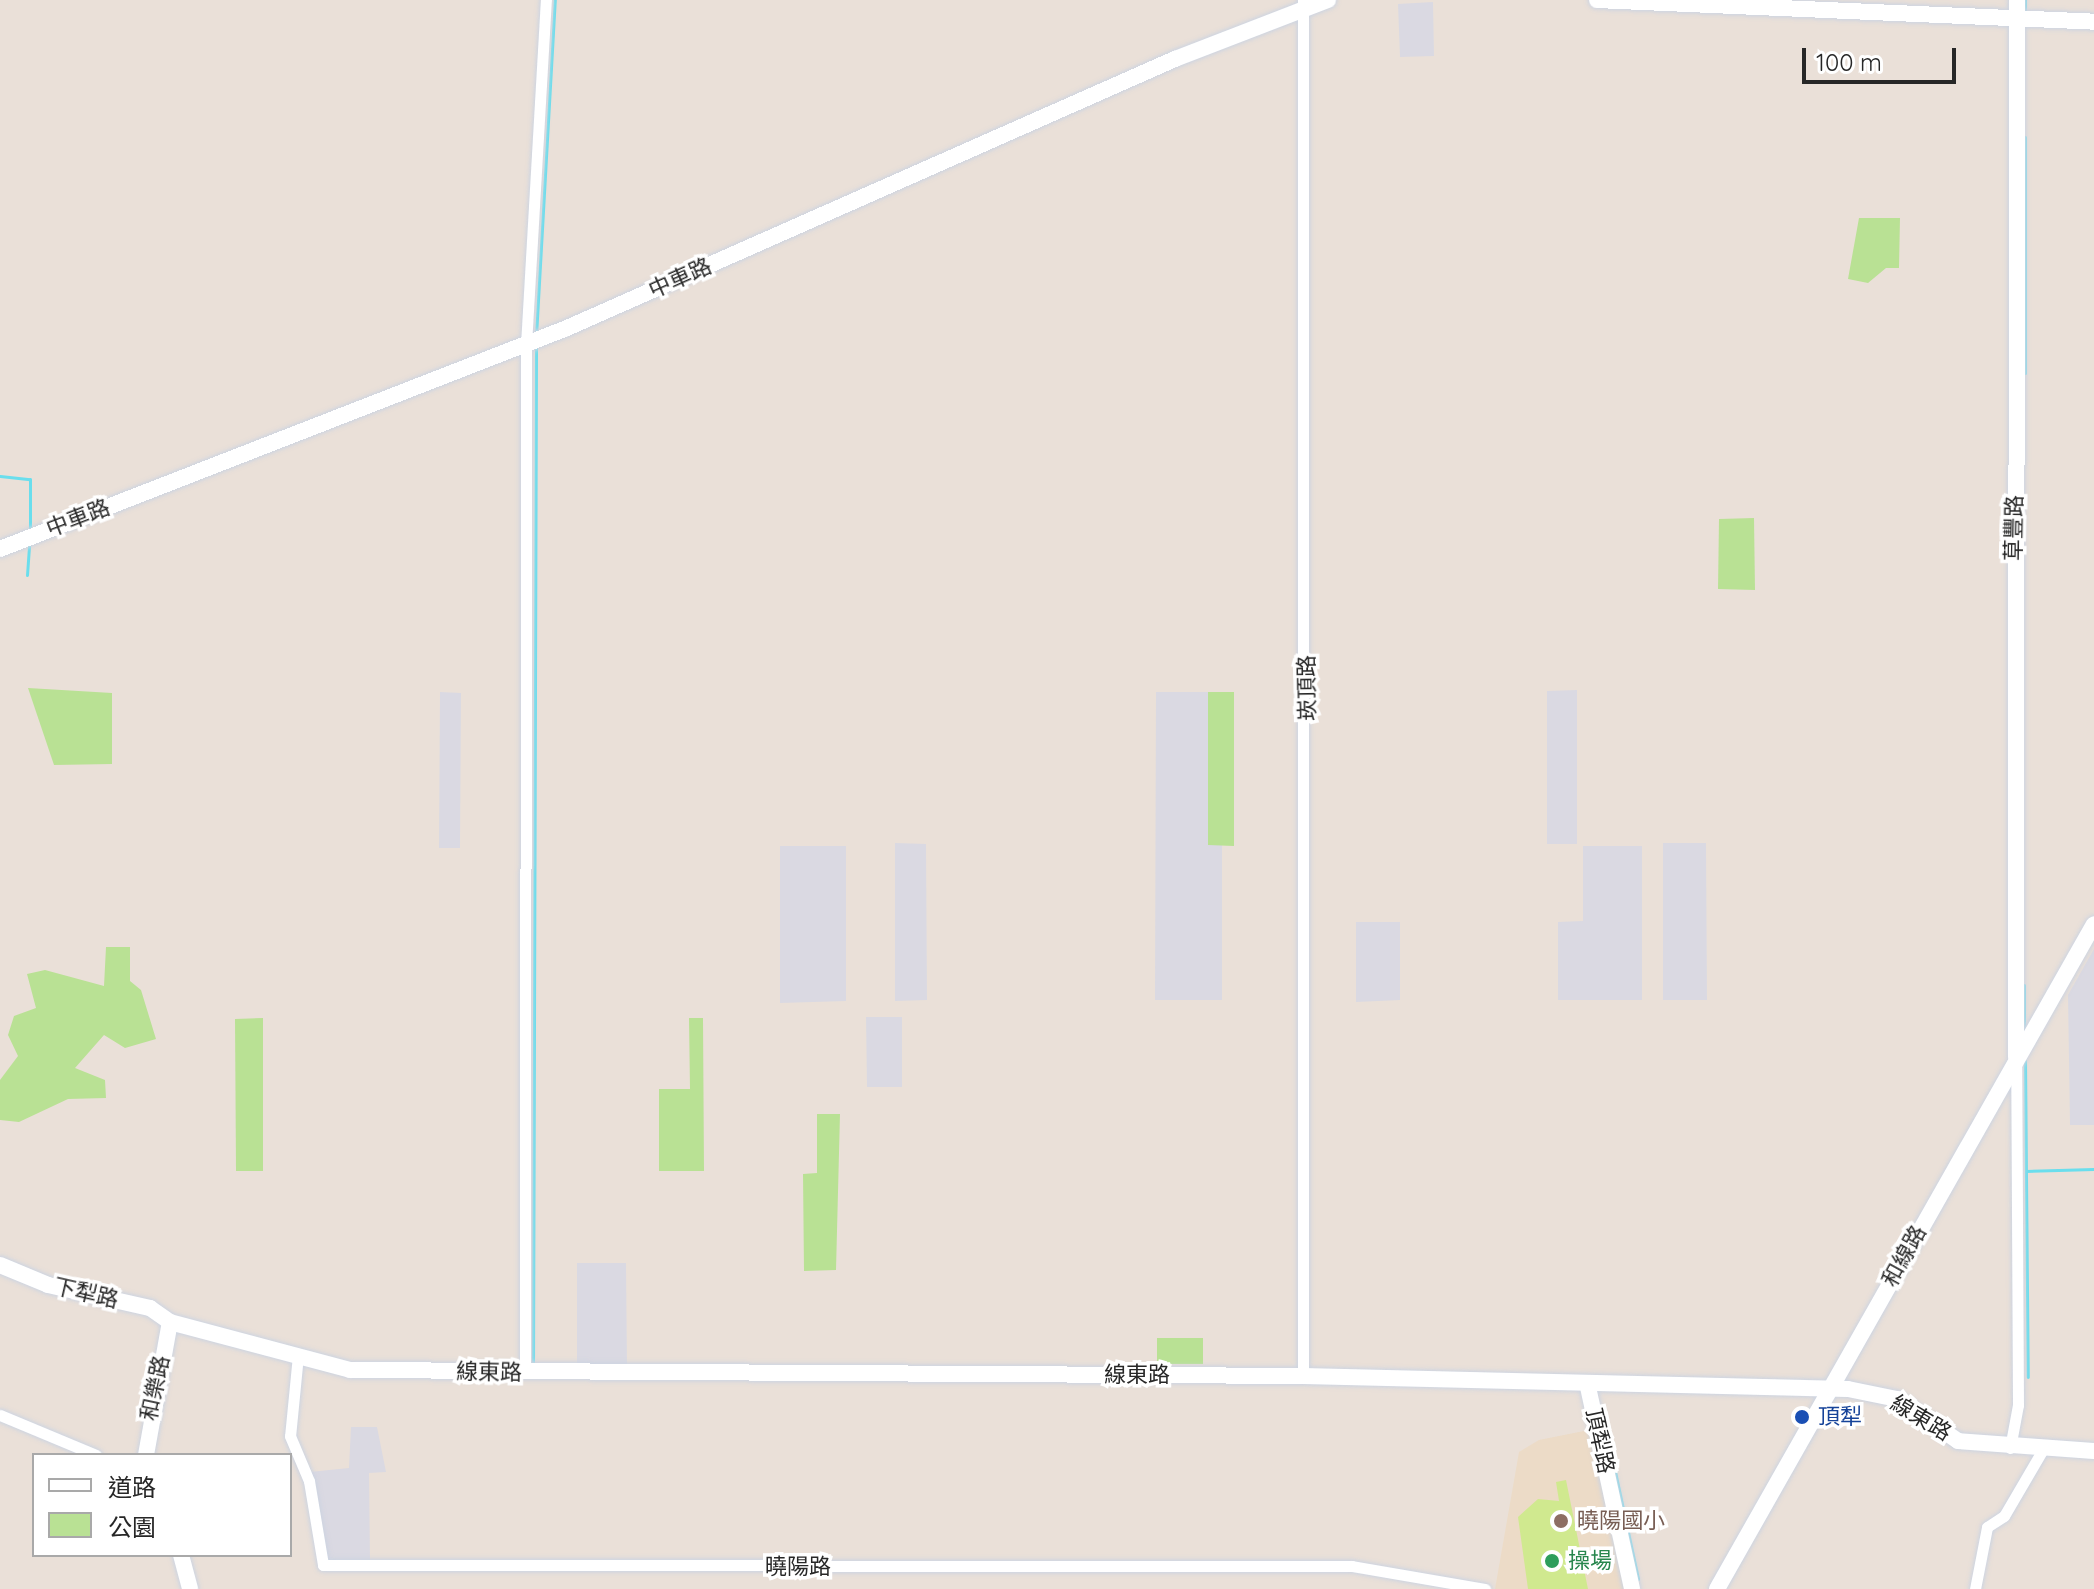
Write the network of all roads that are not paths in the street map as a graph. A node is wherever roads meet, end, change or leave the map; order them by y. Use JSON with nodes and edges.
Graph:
{"nodes":[{"id":1,"x":546,"y":0,"type":"edge"},
{"id":2,"x":1328,"y":0,"type":"edge"},
{"id":3,"x":1597,"y":0,"type":"edge"},
{"id":4,"x":2017,"y":0,"type":"edge"},
{"id":5,"x":1303,"y":3,"type":"edge"},
{"id":6,"x":2017,"y":19,"type":"junction"},
{"id":7,"x":2094,"y":22,"type":"edge"},
{"id":8,"x":526,"y":345,"type":"junction"},
{"id":9,"x":0,"y":549,"type":"edge"},
{"id":10,"x":2094,"y":924,"type":"edge"},
{"id":11,"x":2016,"y":1057,"type":"junction"},
{"id":12,"x":0,"y":1265,"type":"edge"},
{"id":13,"x":170,"y":1322,"type":"junction"},
{"id":14,"x":298,"y":1355,"type":"junction"},
{"id":15,"x":525,"y":1373,"type":"junction"},
{"id":16,"x":1303,"y":1376,"type":"junction"},
{"id":17,"x":1588,"y":1387,"type":"junction"},
{"id":18,"x":1829,"y":1389,"type":"junction"},
{"id":19,"x":0,"y":1415,"type":"edge"},
{"id":20,"x":2010,"y":1448,"type":"junction"},
{"id":21,"x":2042,"y":1451,"type":"junction"},
{"id":22,"x":2094,"y":1451,"type":"edge"},
{"id":23,"x":91,"y":1453,"type":"edge"},
{"id":24,"x":146,"y":1453,"type":"edge"},
{"id":25,"x":182,"y":1557,"type":"edge"},
{"id":26,"x":190,"y":1589,"type":"edge"},
{"id":27,"x":1485,"y":1589,"type":"edge"},
{"id":28,"x":1632,"y":1589,"type":"edge"},
{"id":29,"x":1717,"y":1589,"type":"edge"},
{"id":30,"x":1975,"y":1589,"type":"edge"}],
"edges":[{"from":1,"to":8,"type":"street"},
{"from":2,"to":5,"type":"street","name":"中車路"},
{"from":3,"to":6,"type":"street"},
{"from":4,"to":6,"type":"street","name":"草豐路"},
{"from":5,"to":8,"type":"street","name":"中車路"},
{"from":5,"to":16,"type":"street","name":"崁頂路"},
{"from":6,"to":7,"type":"street"},
{"from":6,"to":11,"type":"street","name":"草豐路"},
{"from":8,"to":9,"type":"street","name":"中車路"},
{"from":8,"to":15,"type":"street"},
{"from":10,"to":11,"type":"street","name":"和線路"},
{"from":11,"to":18,"type":"street","name":"和線路"},
{"from":11,"to":20,"type":"street"},
{"from":12,"to":13,"type":"street","name":"下犁路"},
{"from":13,"to":14,"type":"street","name":"線東路"},
{"from":13,"to":24,"type":"street","name":"和樂路"},
{"from":14,"to":15,"type":"street","name":"線東路"},
{"from":14,"to":27,"type":"street","name":"曉陽路"},
{"from":15,"to":16,"type":"street","name":"線東路"},
{"from":16,"to":17,"type":"street","name":"線東路"},
{"from":17,"to":18,"type":"street","name":"線東路"},
{"from":17,"to":28,"type":"street","name":"頂犁路"},
{"from":18,"to":20,"type":"street","name":"線東路"},
{"from":18,"to":29,"type":"street","name":"和線路"},
{"from":19,"to":23,"type":"street"},
{"from":20,"to":21,"type":"street","name":"線東路"},
{"from":21,"to":22,"type":"street","name":"線東路"},
{"from":21,"to":30,"type":"street"},
{"from":25,"to":26,"type":"street"}]}
